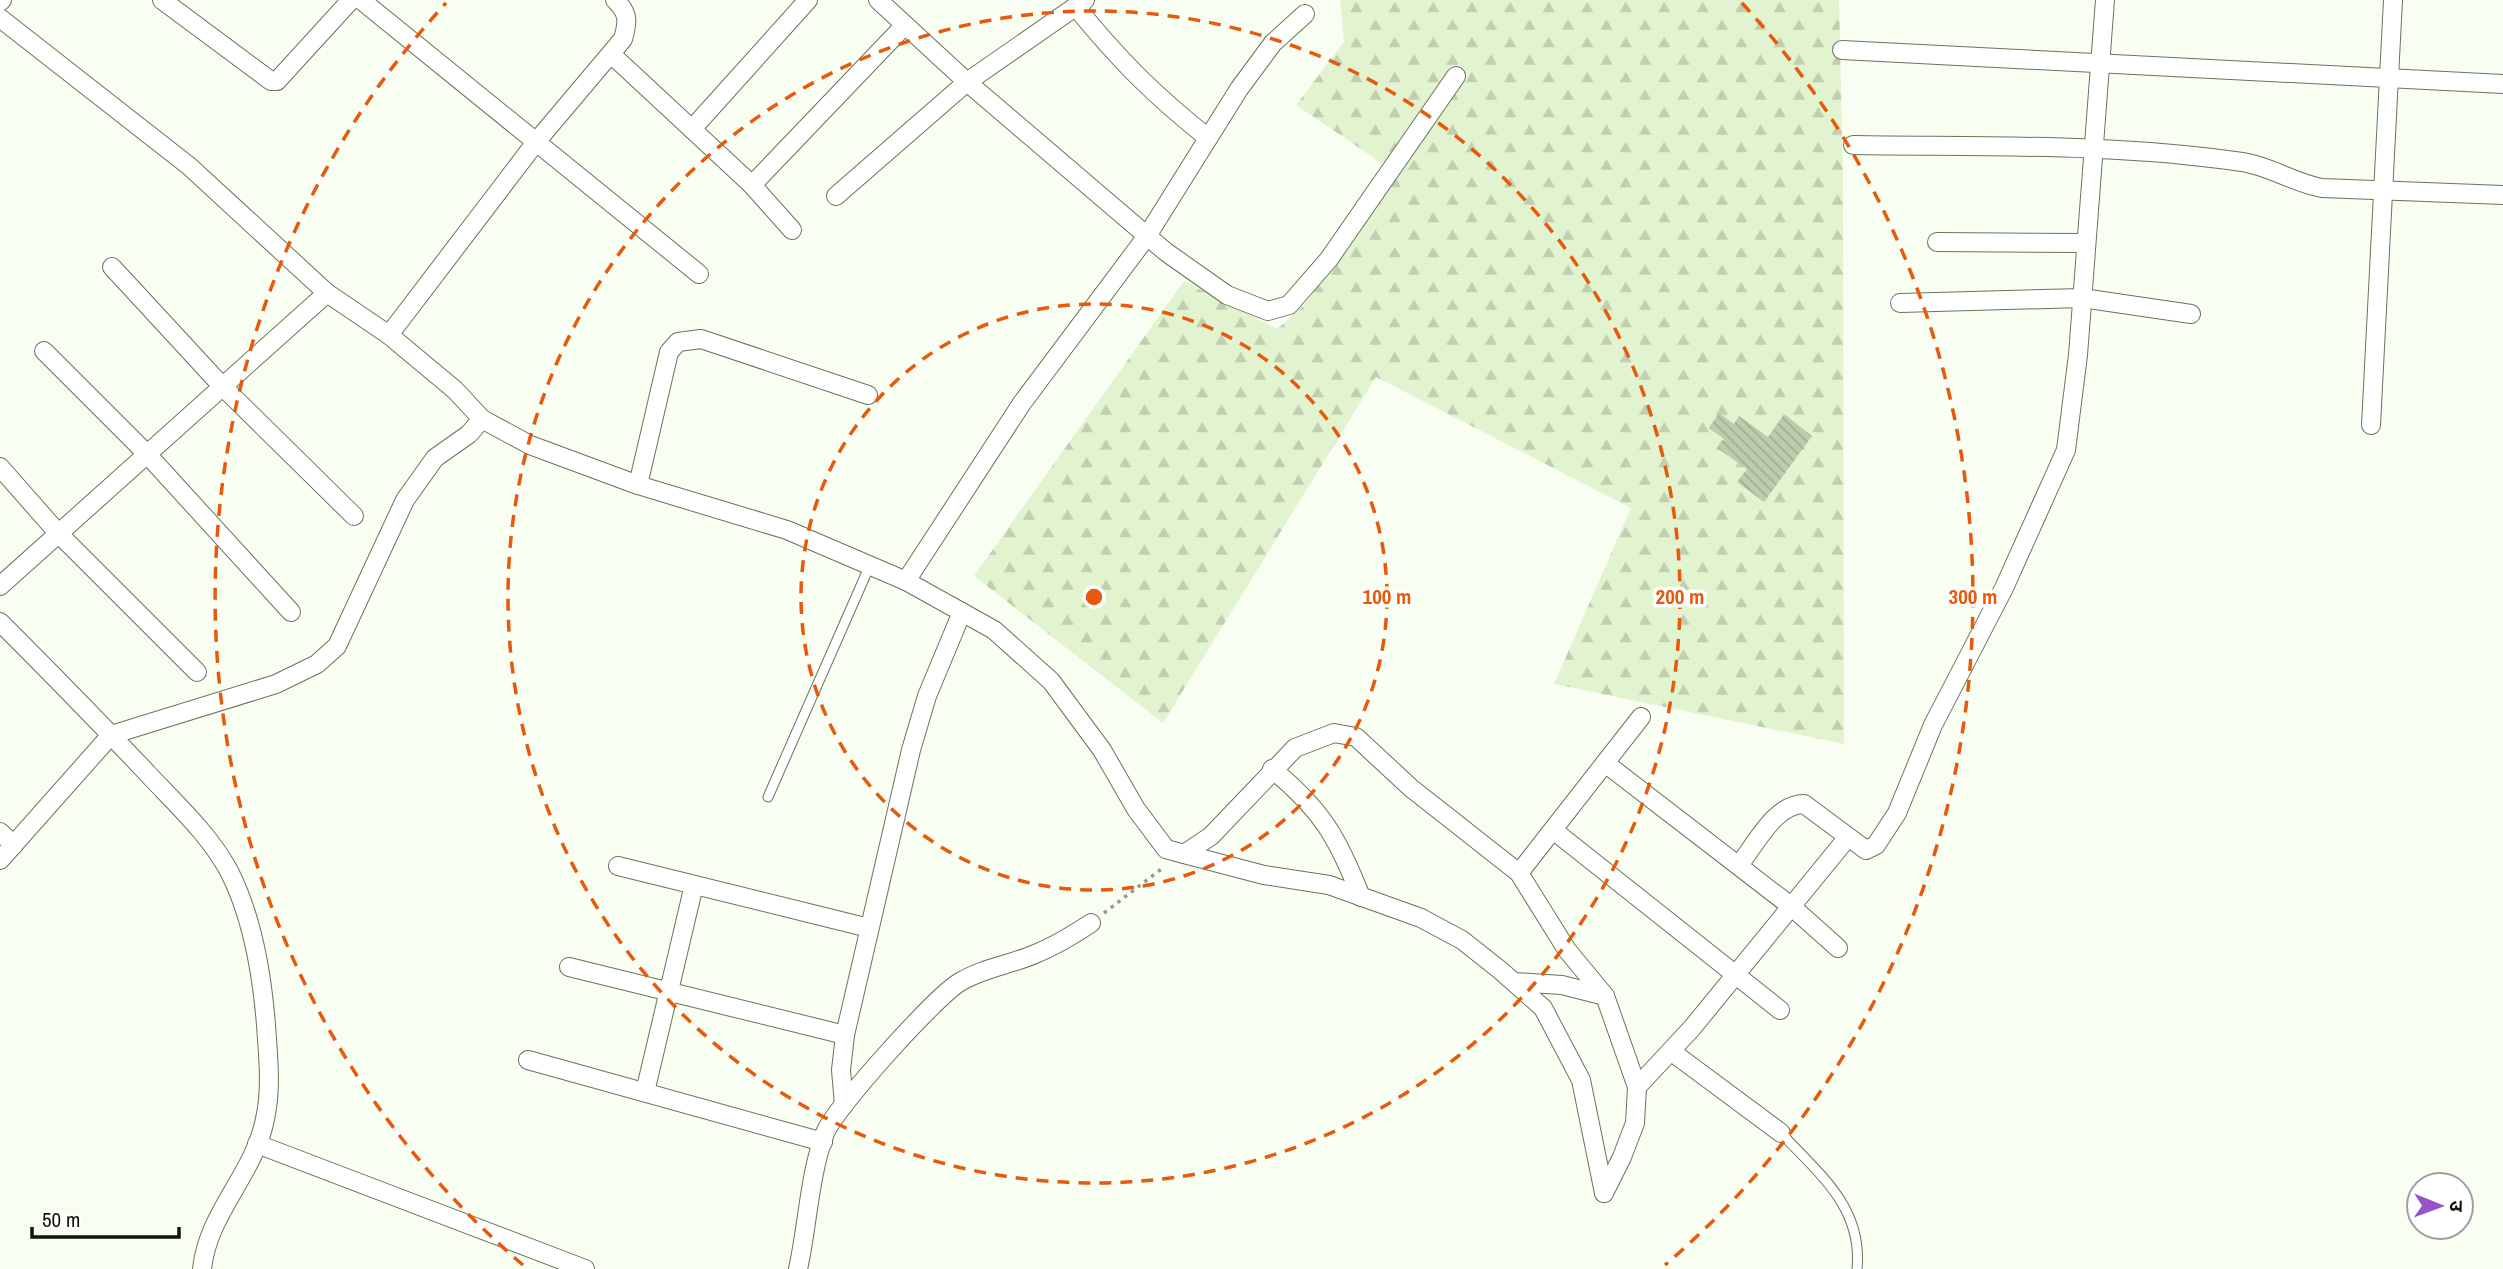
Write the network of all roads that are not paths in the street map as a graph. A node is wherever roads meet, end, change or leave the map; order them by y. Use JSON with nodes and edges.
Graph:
{"nodes":[{"id":1,"x":162,"y":0,"type":"edge"},
{"id":2,"x":351,"y":0,"type":"edge"},
{"id":3,"x":361,"y":0,"type":"edge"},
{"id":4,"x":615,"y":0,"type":"edge"},
{"id":5,"x":808,"y":0,"type":"edge"},
{"id":6,"x":2105,"y":0,"type":"edge"},
{"id":7,"x":2393,"y":0,"type":"edge"},
{"id":8,"x":884,"y":1,"type":"edge"},
{"id":9,"x":1080,"y":3,"type":"edge"},
{"id":10,"x":1305,"y":14,"type":"dead end"},
{"id":11,"x":0,"y":18,"type":"edge"},
{"id":12,"x":905,"y":24,"type":"junction"},
{"id":13,"x":1842,"y":50,"type":"dead end"},
{"id":14,"x":611,"y":54,"type":"junction"},
{"id":15,"x":2100,"y":62,"type":"junction"},
{"id":16,"x":1456,"y":76,"type":"dead end"},
{"id":17,"x":2389,"y":78,"type":"junction"},
{"id":18,"x":967,"y":82,"type":"junction"},
{"id":19,"x":2503,"y":84,"type":"edge"},
{"id":20,"x":692,"y":129,"type":"junction"},
{"id":21,"x":1208,"y":138,"type":"junction"},
{"id":22,"x":536,"y":142,"type":"junction"},
{"id":23,"x":1853,"y":145,"type":"dead end"},
{"id":24,"x":2091,"y":149,"type":"junction"},
{"id":25,"x":752,"y":185,"type":"junction"},
{"id":26,"x":2384,"y":191,"type":"junction"},
{"id":27,"x":2503,"y":195,"type":"edge"},
{"id":28,"x":836,"y":197,"type":"dead end"},
{"id":29,"x":792,"y":230,"type":"dead end"},
{"id":30,"x":1147,"y":236,"type":"junction"},
{"id":31,"x":1937,"y":242,"type":"dead end"},
{"id":32,"x":2085,"y":243,"type":"junction"},
{"id":33,"x":112,"y":267,"type":"dead end"},
{"id":34,"x":699,"y":274,"type":"dead end"},
{"id":35,"x":327,"y":293,"type":"junction"},
{"id":36,"x":2082,"y":298,"type":"junction"},
{"id":37,"x":1900,"y":303,"type":"dead end"},
{"id":38,"x":2191,"y":314,"type":"dead end"},
{"id":39,"x":389,"y":335,"type":"junction"},
{"id":40,"x":44,"y":351,"type":"dead end"},
{"id":41,"x":221,"y":385,"type":"junction"},
{"id":42,"x":868,"y":395,"type":"dead end"},
{"id":43,"x":482,"y":419,"type":"junction"},
{"id":44,"x":2371,"y":425,"type":"dead end"},
{"id":45,"x":146,"y":453,"type":"junction"},
{"id":46,"x":0,"y":467,"type":"edge"},
{"id":47,"x":638,"y":485,"type":"junction"},
{"id":48,"x":354,"y":516,"type":"dead end"},
{"id":49,"x":58,"y":533,"type":"junction"},
{"id":50,"x":870,"y":565,"type":"junction"},
{"id":51,"x":906,"y":581,"type":"junction"},
{"id":52,"x":0,"y":586,"type":"edge"},
{"id":53,"x":291,"y":612,"type":"dead end"},
{"id":54,"x":962,"y":612,"type":"junction"},
{"id":55,"x":0,"y":622,"type":"edge"},
{"id":56,"x":197,"y":672,"type":"dead end"},
{"id":57,"x":1641,"y":717,"type":"dead end"},
{"id":58,"x":111,"y":735,"type":"junction"},
{"id":59,"x":1605,"y":763,"type":"junction"},
{"id":60,"x":1272,"y":769,"type":"junction"},
{"id":61,"x":768,"y":797,"type":"dead end"},
{"id":62,"x":1553,"y":830,"type":"junction"},
{"id":63,"x":0,"y":832,"type":"edge"},
{"id":64,"x":1848,"y":837,"type":"junction"},
{"id":65,"x":14,"y":845,"type":"junction"},
{"id":66,"x":1184,"y":854,"type":"junction"},
{"id":67,"x":0,"y":860,"type":"edge"},
{"id":68,"x":1739,"y":865,"type":"junction"},
{"id":69,"x":618,"y":866,"type":"dead end"},
{"id":70,"x":1519,"y":873,"type":"junction"},
{"id":71,"x":694,"y":885,"type":"junction"},
{"id":72,"x":1361,"y":897,"type":"junction"},
{"id":73,"x":1792,"y":906,"type":"junction"},
{"id":74,"x":1091,"y":923,"type":"road end"},
{"id":75,"x":869,"y":928,"type":"junction"},
{"id":76,"x":1838,"y":948,"type":"dead end"},
{"id":77,"x":569,"y":967,"type":"dead end"},
{"id":78,"x":1736,"y":976,"type":"junction"},
{"id":79,"x":1514,"y":982,"type":"junction"},
{"id":80,"x":668,"y":993,"type":"junction"},
{"id":81,"x":1605,"y":996,"type":"junction"},
{"id":82,"x":1780,"y":1010,"type":"dead end"},
{"id":83,"x":845,"y":1035,"type":"junction"},
{"id":84,"x":1672,"y":1052,"type":"junction"},
{"id":85,"x":528,"y":1060,"type":"dead end"},
{"id":86,"x":1637,"y":1087,"type":"junction"},
{"id":87,"x":645,"y":1093,"type":"junction"},
{"id":88,"x":844,"y":1105,"type":"junction"},
{"id":89,"x":1781,"y":1133,"type":"joint"},
{"id":90,"x":823,"y":1142,"type":"junction"},
{"id":91,"x":257,"y":1144,"type":"junction"},
{"id":92,"x":202,"y":1269,"type":"edge"},
{"id":93,"x":585,"y":1269,"type":"edge"},
{"id":94,"x":798,"y":1269,"type":"edge"},
{"id":95,"x":1857,"y":1269,"type":"edge"}],
"edges":[{"from":1,"to":2,"type":"street"},
{"from":3,"to":22,"type":"street"},
{"from":4,"to":14,"type":"street"},
{"from":5,"to":20,"type":"street"},
{"from":6,"to":15,"type":"street"},
{"from":7,"to":17,"type":"street"},
{"from":8,"to":12,"type":"street"},
{"from":9,"to":18,"type":"street"},
{"from":9,"to":21,"type":"street"},
{"from":10,"to":21,"type":"street"},
{"from":11,"to":35,"type":"street"},
{"from":12,"to":18,"type":"street"},
{"from":12,"to":25,"type":"street"},
{"from":13,"to":15,"type":"street"},
{"from":14,"to":20,"type":"street"},
{"from":14,"to":22,"type":"street"},
{"from":15,"to":17,"type":"street"},
{"from":15,"to":24,"type":"street"},
{"from":16,"to":30,"type":"street"},
{"from":17,"to":19,"type":"street"},
{"from":17,"to":26,"type":"street"},
{"from":18,"to":28,"type":"street"},
{"from":18,"to":30,"type":"street"},
{"from":20,"to":25,"type":"street"},
{"from":21,"to":30,"type":"street"},
{"from":22,"to":34,"type":"street"},
{"from":22,"to":39,"type":"street"},
{"from":23,"to":24,"type":"street"},
{"from":24,"to":26,"type":"street"},
{"from":24,"to":32,"type":"street"},
{"from":25,"to":29,"type":"street"},
{"from":26,"to":27,"type":"street"},
{"from":26,"to":44,"type":"street"},
{"from":30,"to":51,"type":"street"},
{"from":31,"to":32,"type":"street"},
{"from":32,"to":36,"type":"street"},
{"from":33,"to":41,"type":"street"},
{"from":35,"to":39,"type":"street"},
{"from":35,"to":41,"type":"street"},
{"from":36,"to":37,"type":"street"},
{"from":36,"to":38,"type":"street"},
{"from":36,"to":64,"type":"street"},
{"from":39,"to":43,"type":"street"},
{"from":40,"to":45,"type":"street"},
{"from":41,"to":45,"type":"street"},
{"from":41,"to":48,"type":"street"},
{"from":42,"to":47,"type":"street"},
{"from":43,"to":47,"type":"street"},
{"from":43,"to":58,"type":"street"},
{"from":45,"to":49,"type":"street"},
{"from":45,"to":53,"type":"street"},
{"from":46,"to":49,"type":"street"},
{"from":47,"to":50,"type":"street"},
{"from":49,"to":52,"type":"street"},
{"from":49,"to":56,"type":"street"},
{"from":50,"to":51,"type":"street"},
{"from":50,"to":61,"type":"lane"},
{"from":51,"to":54,"type":"street"},
{"from":54,"to":66,"type":"street"},
{"from":54,"to":75,"type":"street"},
{"from":55,"to":58,"type":"street"},
{"from":57,"to":59,"type":"street"},
{"from":58,"to":65,"type":"street"},
{"from":58,"to":91,"type":"street"},
{"from":59,"to":62,"type":"street"},
{"from":59,"to":68,"type":"street"},
{"from":60,"to":66,"type":"street"},
{"from":60,"to":70,"type":"street"},
{"from":60,"to":72,"type":"street"},
{"from":62,"to":70,"type":"street"},
{"from":62,"to":78,"type":"street"},
{"from":63,"to":65,"type":"street"},
{"from":64,"to":68,"type":"street"},
{"from":64,"to":73,"type":"street"},
{"from":65,"to":67,"type":"street"},
{"from":66,"to":72,"type":"street"},
{"from":68,"to":73,"type":"street"},
{"from":69,"to":71,"type":"street"},
{"from":70,"to":81,"type":"street"},
{"from":71,"to":75,"type":"street"},
{"from":71,"to":80,"type":"street"},
{"from":72,"to":79,"type":"street"},
{"from":73,"to":76,"type":"street"},
{"from":73,"to":78,"type":"street"},
{"from":74,"to":88,"type":"street"},
{"from":75,"to":83,"type":"street"},
{"from":77,"to":80,"type":"street"},
{"from":78,"to":82,"type":"street"},
{"from":78,"to":84,"type":"street"},
{"from":79,"to":81,"type":"street"},
{"from":79,"to":86,"type":"street"},
{"from":80,"to":83,"type":"street"},
{"from":80,"to":87,"type":"street"},
{"from":81,"to":86,"type":"street"},
{"from":83,"to":88,"type":"street"},
{"from":84,"to":86,"type":"street"},
{"from":84,"to":89,"type":"street"},
{"from":85,"to":87,"type":"street"},
{"from":87,"to":90,"type":"street"},
{"from":88,"to":90,"type":"street"},
{"from":89,"to":95,"type":"lane"},
{"from":90,"to":94,"type":"street"},
{"from":91,"to":92,"type":"street"},
{"from":91,"to":93,"type":"street"}]}
